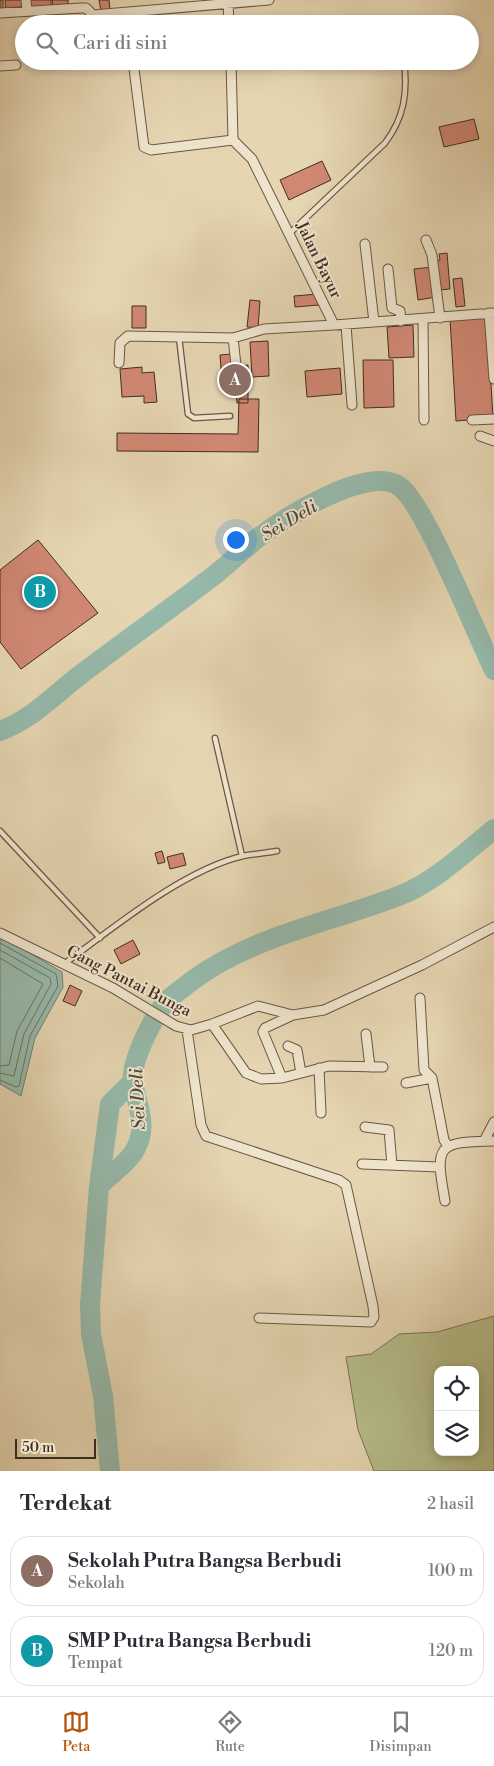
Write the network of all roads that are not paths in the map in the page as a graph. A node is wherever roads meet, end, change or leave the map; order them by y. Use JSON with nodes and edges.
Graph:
{"nodes":[{"id":1,"x":26,"y":0,"type":"edge"},
{"id":2,"x":269,"y":0,"type":"edge"},
{"id":3,"x":232,"y":2,"type":"edge"},
{"id":4,"x":75,"y":4,"type":"edge"},
{"id":5,"x":85,"y":4,"type":"edge"},
{"id":6,"x":27,"y":11,"type":"junction"},
{"id":7,"x":0,"y":13,"type":"edge"},
{"id":8,"x":128,"y":13,"type":"joint"},
{"id":9,"x":230,"y":15,"type":"edge"},
{"id":10,"x":15,"y":65,"type":"edge"},
{"id":11,"x":0,"y":66,"type":"edge"},
{"id":12,"x":134,"y":70,"type":"edge"},
{"id":13,"x":231,"y":70,"type":"edge"},
{"id":14,"x":405,"y":70,"type":"edge"},
{"id":15,"x":233,"y":140,"type":"junction"},
{"id":16,"x":290,"y":233,"type":"junction"},
{"id":17,"x":426,"y":240,"type":"dead end"},
{"id":18,"x":365,"y":244,"type":"dead end"},
{"id":19,"x":388,"y":269,"type":"dead end"},
{"id":20,"x":491,"y":313,"type":"edge"},
{"id":21,"x":440,"y":318,"type":"junction"},
{"id":22,"x":423,"y":320,"type":"junction"},
{"id":23,"x":401,"y":321,"type":"junction"},
{"id":24,"x":374,"y":322,"type":"junction"},
{"id":25,"x":334,"y":325,"type":"junction"},
{"id":26,"x":346,"y":325,"type":"junction"},
{"id":27,"x":179,"y":337,"type":"junction"},
{"id":28,"x":233,"y":338,"type":"junction"},
{"id":29,"x":119,"y":363,"type":"dead end"},
{"id":30,"x":236,"y":364,"type":"dead end"},
{"id":31,"x":494,"y":379,"type":"edge"},
{"id":32,"x":352,"y":405,"type":"dead end"},
{"id":33,"x":230,"y":416,"type":"dead end"},
{"id":34,"x":494,"y":419,"type":"edge"},
{"id":35,"x":424,"y":420,"type":"dead end"},
{"id":36,"x":472,"y":420,"type":"dead end"},
{"id":37,"x":480,"y":436,"type":"dead end"},
{"id":38,"x":494,"y":440,"type":"edge"},
{"id":39,"x":214,"y":738,"type":"dead end"},
{"id":40,"x":0,"y":831,"type":"edge"},
{"id":41,"x":277,"y":851,"type":"dead end"},
{"id":42,"x":242,"y":856,"type":"junction"},
{"id":43,"x":494,"y":927,"type":"edge"},
{"id":44,"x":0,"y":933,"type":"edge"},
{"id":45,"x":100,"y":938,"type":"junction"},
{"id":46,"x":64,"y":964,"type":"junction"},
{"id":47,"x":420,"y":998,"type":"dead end"},
{"id":48,"x":293,"y":1015,"type":"junction"},
{"id":49,"x":212,"y":1024,"type":"junction"},
{"id":50,"x":187,"y":1030,"type":"junction"},
{"id":51,"x":366,"y":1034,"type":"dead end"},
{"id":52,"x":288,"y":1046,"type":"dead end"},
{"id":53,"x":370,"y":1067,"type":"junction"},
{"id":54,"x":383,"y":1067,"type":"dead end"},
{"id":55,"x":319,"y":1068,"type":"junction"},
{"id":56,"x":301,"y":1073,"type":"junction"},
{"id":57,"x":282,"y":1078,"type":"junction"},
{"id":58,"x":432,"y":1078,"type":"junction"},
{"id":59,"x":406,"y":1083,"type":"dead end"},
{"id":60,"x":321,"y":1113,"type":"dead end"},
{"id":61,"x":494,"y":1122,"type":"edge"},
{"id":62,"x":365,"y":1127,"type":"dead end"},
{"id":63,"x":494,"y":1140,"type":"edge"},
{"id":64,"x":484,"y":1141,"type":"junction"},
{"id":65,"x":448,"y":1146,"type":"junction"},
{"id":66,"x":362,"y":1164,"type":"dead end"},
{"id":67,"x":392,"y":1165,"type":"junction"},
{"id":68,"x":439,"y":1167,"type":"junction"},
{"id":69,"x":445,"y":1201,"type":"dead end"},
{"id":70,"x":259,"y":1318,"type":"dead end"}],
"edges":[{"from":1,"to":6,"type":"street"},
{"from":2,"to":3,"type":"street"},
{"from":3,"to":8,"type":"street"},
{"from":3,"to":9,"type":"street"},
{"from":4,"to":5,"type":"street"},
{"from":4,"to":6,"type":"street"},
{"from":5,"to":8,"type":"street"},
{"from":6,"to":7,"type":"street"},
{"from":10,"to":11,"type":"street"},
{"from":12,"to":15,"type":"street"},
{"from":13,"to":15,"type":"street"},
{"from":14,"to":16,"type":"lane"},
{"from":15,"to":16,"type":"street","name":"Jalan Bayur"},
{"from":16,"to":25,"type":"street","name":"Jalan Bayur"},
{"from":17,"to":21,"type":"street"},
{"from":18,"to":24,"type":"street"},
{"from":19,"to":23,"type":"street"},
{"from":20,"to":21,"type":"street","name":"Jalan Bayur"},
{"from":20,"to":31,"type":"street"},
{"from":21,"to":22,"type":"street","name":"Jalan Bayur"},
{"from":22,"to":23,"type":"street","name":"Jalan Bayur"},
{"from":22,"to":35,"type":"street"},
{"from":23,"to":24,"type":"street","name":"Jalan Bayur"},
{"from":24,"to":26,"type":"street","name":"Jalan Bayur"},
{"from":25,"to":26,"type":"street","name":"Jalan Bayur"},
{"from":25,"to":28,"type":"street"},
{"from":26,"to":32,"type":"street"},
{"from":27,"to":28,"type":"street"},
{"from":27,"to":29,"type":"street"},
{"from":27,"to":33,"type":"lane"},
{"from":28,"to":30,"type":"street"},
{"from":34,"to":36,"type":"street"},
{"from":37,"to":38,"type":"street"},
{"from":39,"to":42,"type":"lane"},
{"from":40,"to":45,"type":"lane"},
{"from":41,"to":42,"type":"lane"},
{"from":42,"to":45,"type":"lane"},
{"from":43,"to":48,"type":"street","name":"Gang Pantai Bunga"},
{"from":44,"to":46,"type":"street","name":"Gang Pantai Bunga"},
{"from":45,"to":46,"type":"lane"},
{"from":46,"to":50,"type":"street","name":"Gang Pantai Bunga"},
{"from":47,"to":58,"type":"street"},
{"from":48,"to":49,"type":"street","name":"Gang Pantai Bunga"},
{"from":48,"to":57,"type":"street"},
{"from":49,"to":50,"type":"street","name":"Gang Pantai Bunga"},
{"from":49,"to":57,"type":"street"},
{"from":50,"to":70,"type":"street"},
{"from":51,"to":53,"type":"street"},
{"from":52,"to":56,"type":"street"},
{"from":53,"to":54,"type":"street"},
{"from":53,"to":55,"type":"street"},
{"from":55,"to":56,"type":"street"},
{"from":55,"to":60,"type":"street"},
{"from":56,"to":57,"type":"street"},
{"from":58,"to":59,"type":"street"},
{"from":58,"to":65,"type":"street"},
{"from":61,"to":64,"type":"street"},
{"from":62,"to":67,"type":"street"},
{"from":63,"to":64,"type":"street"},
{"from":64,"to":65,"type":"street"},
{"from":65,"to":68,"type":"street"},
{"from":66,"to":67,"type":"street"},
{"from":67,"to":68,"type":"street"},
{"from":68,"to":69,"type":"street"}]}
